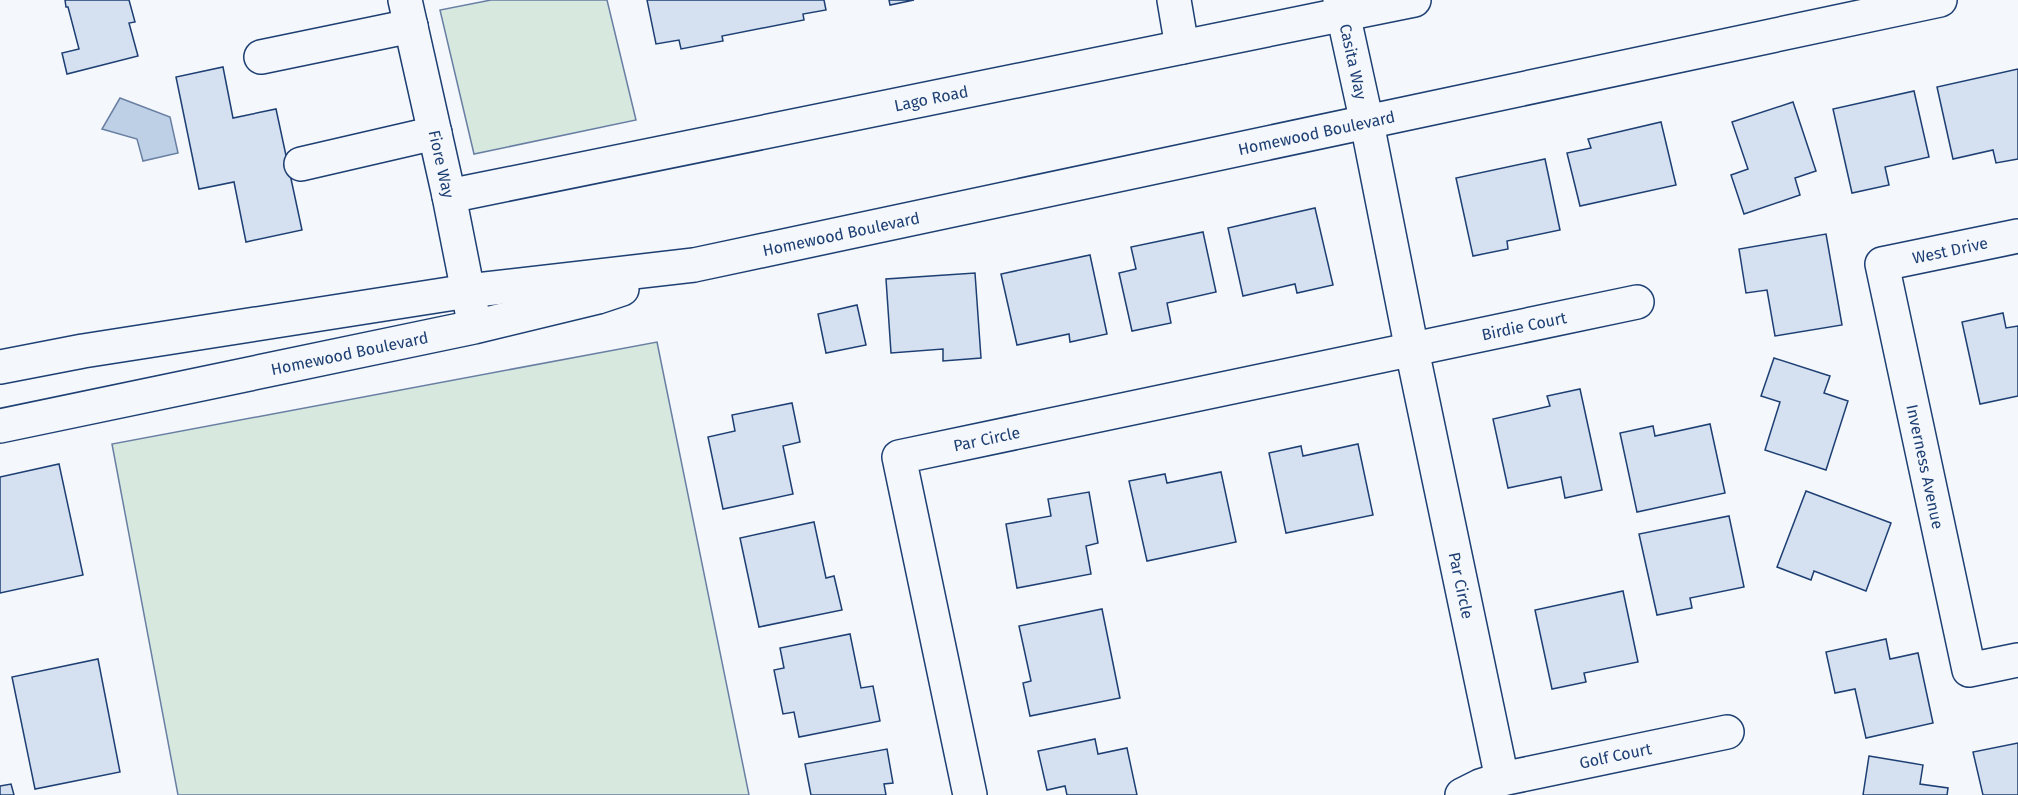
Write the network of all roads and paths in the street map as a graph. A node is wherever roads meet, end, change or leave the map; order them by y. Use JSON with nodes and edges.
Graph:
{"nodes":[{"id":1,"x":1174,"y":0,"type":"edge"},
{"id":2,"x":1414,"y":0,"type":"edge"},
{"id":3,"x":1940,"y":0,"type":"edge"},
{"id":4,"x":1341,"y":7,"type":"edge"},
{"id":5,"x":408,"y":13,"type":"edge"},
{"id":6,"x":1182,"y":47,"type":"junction"},
{"id":7,"x":261,"y":57,"type":"dead end"},
{"id":8,"x":1367,"y":123,"type":"junction"},
{"id":9,"x":435,"y":133,"type":"junction"},
{"id":10,"x":301,"y":164,"type":"dead end"},
{"id":11,"x":449,"y":196,"type":"junction"},
{"id":12,"x":2018,"y":236,"type":"edge"},
{"id":13,"x":1882,"y":264,"type":"joint"},
{"id":14,"x":694,"y":265,"type":"junction"},
{"id":15,"x":468,"y":291,"type":"junction"},
{"id":16,"x":1637,"y":303,"type":"dead end"},
{"id":17,"x":474,"y":327,"type":"junction"},
{"id":18,"x":1412,"y":350,"type":"junction"},
{"id":19,"x":0,"y":367,"type":"edge"},
{"id":20,"x":0,"y":426,"type":"edge"},
{"id":21,"x":2018,"y":660,"type":"edge"},
{"id":22,"x":1727,"y":732,"type":"dead end"},
{"id":23,"x":1502,"y":779,"type":"junction"},
{"id":24,"x":970,"y":795,"type":"edge"},
{"id":25,"x":1462,"y":795,"type":"edge"}],
"edges":[{"from":1,"to":6,"type":"street"},
{"from":2,"to":4,"type":"street","name":"Lago Road"},
{"from":3,"to":8,"type":"street","name":"Homewood Boulevard"},
{"from":4,"to":6,"type":"street","name":"Lago Road"},
{"from":4,"to":8,"type":"street","name":"Casita Way"},
{"from":5,"to":7,"type":"street"},
{"from":5,"to":9,"type":"street","name":"Fiore Way"},
{"from":6,"to":11,"type":"street","name":"Lago Road"},
{"from":8,"to":14,"type":"street","name":"Homewood Boulevard"},
{"from":8,"to":18,"type":"street","name":"Par Circle"},
{"from":9,"to":10,"type":"street"},
{"from":9,"to":11,"type":"street","name":"Fiore Way"},
{"from":11,"to":15,"type":"street","name":"Fiore Way"},
{"from":12,"to":13,"type":"street","name":"West Drive"},
{"from":13,"to":21,"type":"street","name":"Inverness Avenue"},
{"from":14,"to":15,"type":"street","name":"Homewood Boulevard"},
{"from":14,"to":17,"type":"street","name":"Homewood Boulevard"},
{"from":15,"to":17,"type":"street","name":"Fiore Way"},
{"from":15,"to":19,"type":"street","name":"Homewood Boulevard"},
{"from":16,"to":18,"type":"street","name":"Birdie Court"},
{"from":17,"to":20,"type":"street","name":"Homewood Boulevard"},
{"from":18,"to":23,"type":"street","name":"Par Circle"},
{"from":18,"to":24,"type":"street","name":"Par Circle"},
{"from":22,"to":23,"type":"street","name":"Golf Court"},
{"from":23,"to":25,"type":"street"}]}
